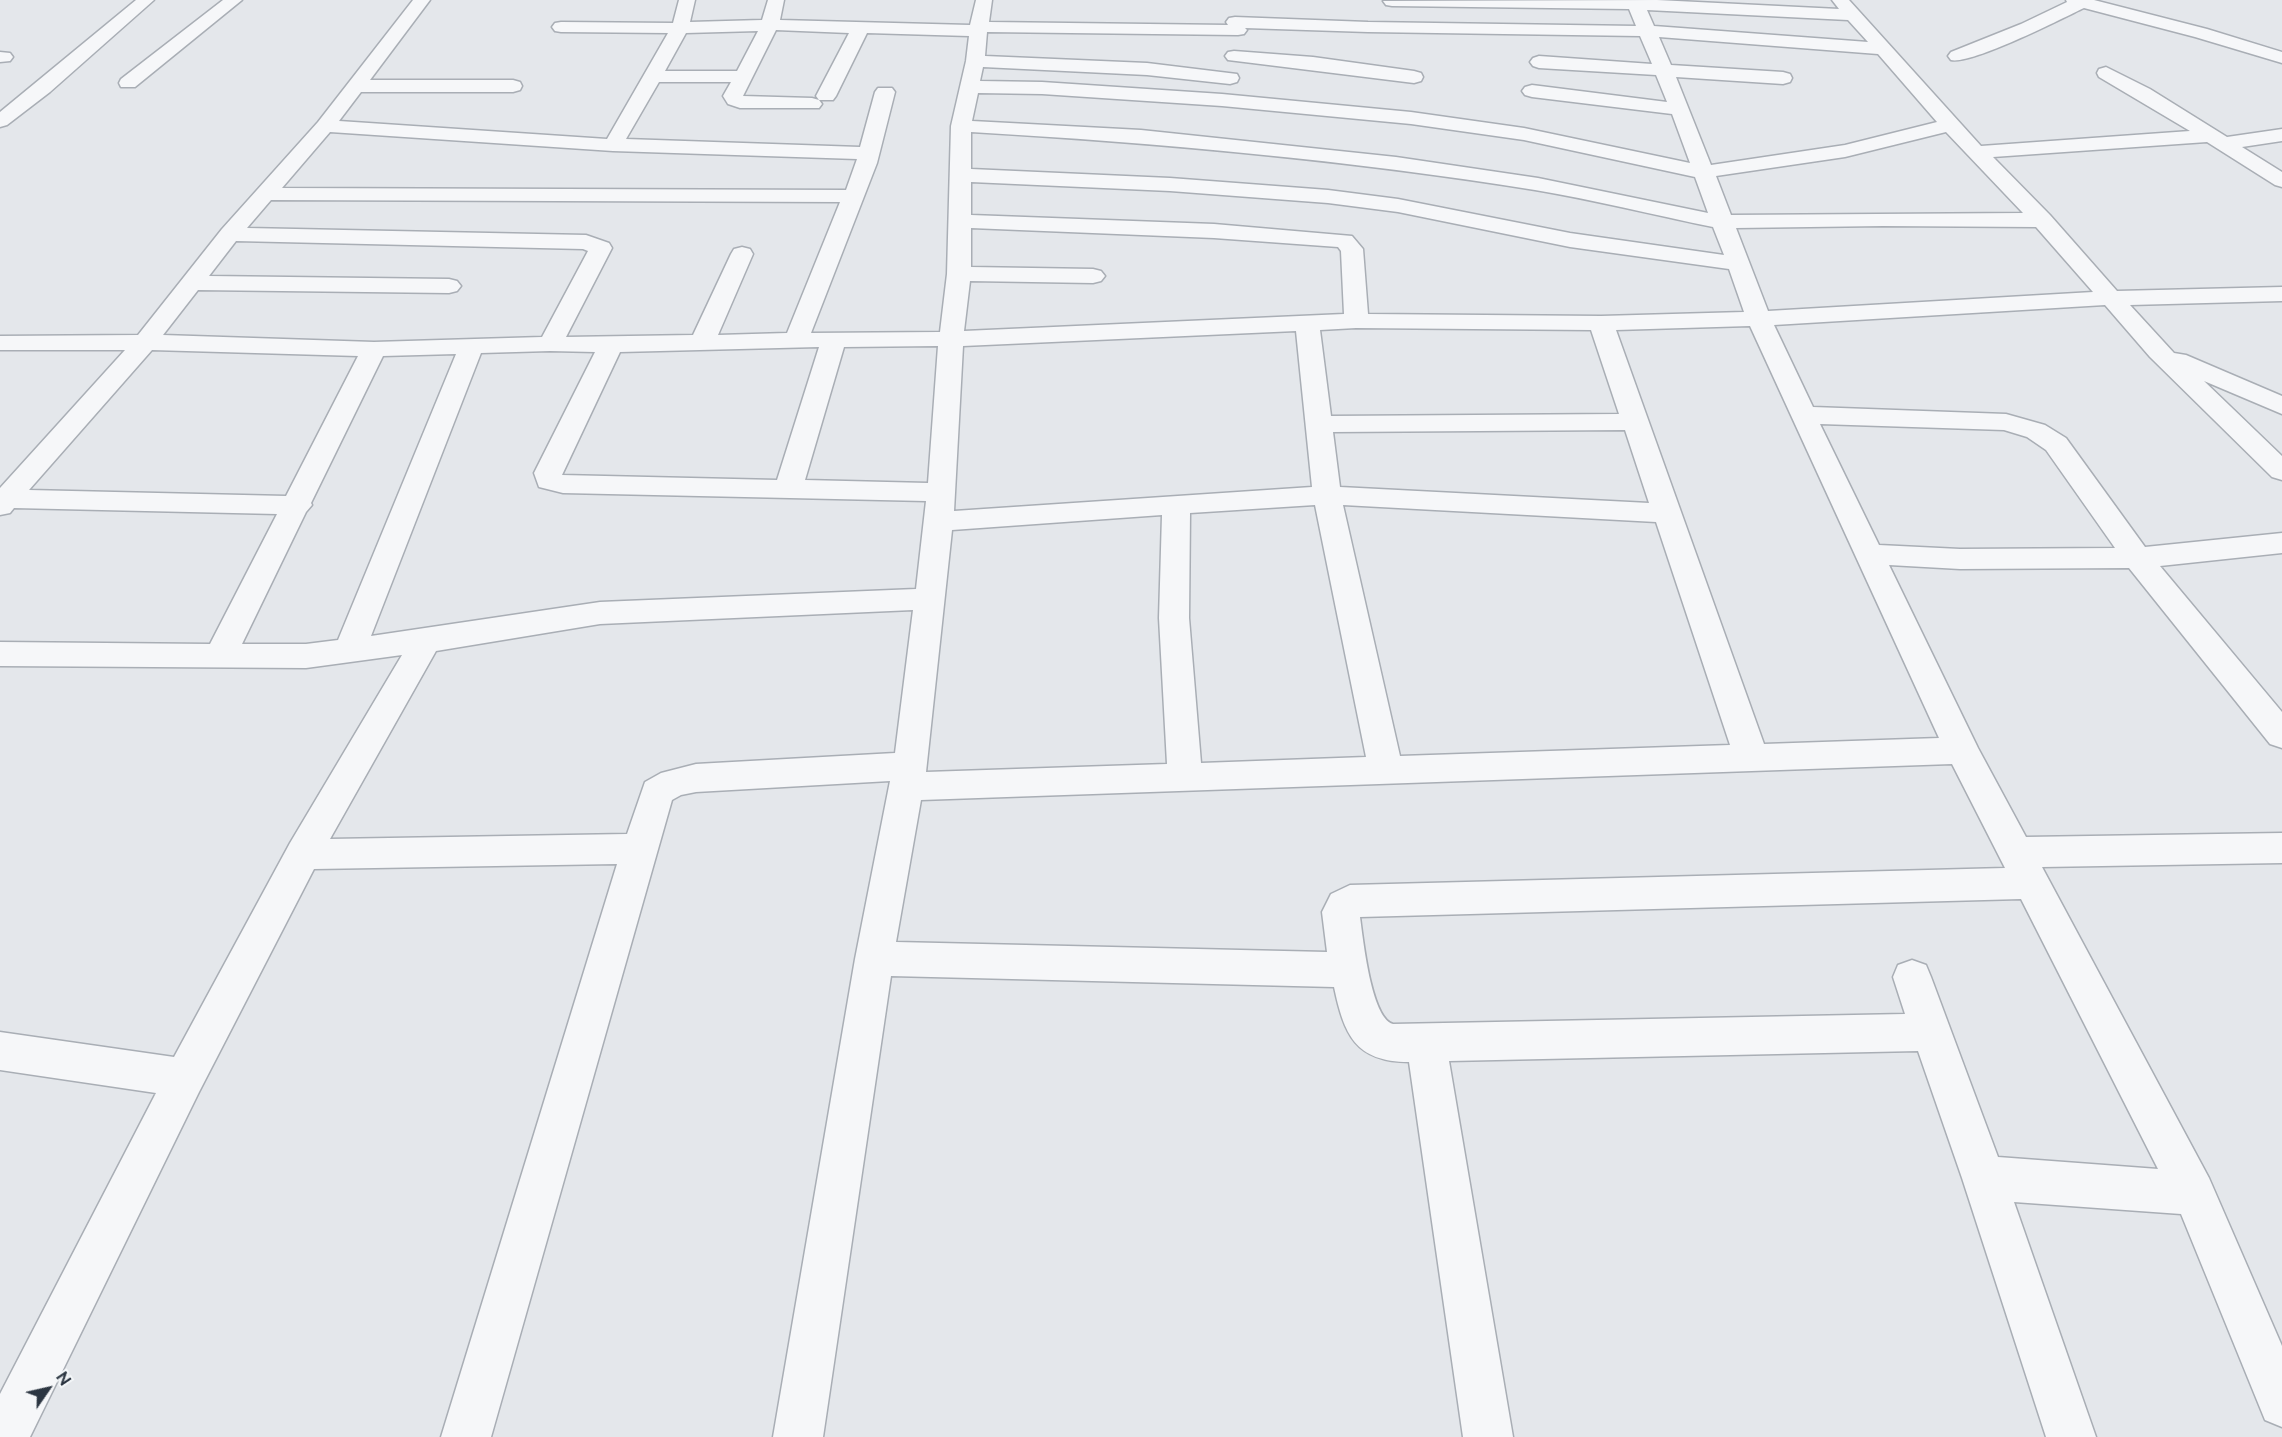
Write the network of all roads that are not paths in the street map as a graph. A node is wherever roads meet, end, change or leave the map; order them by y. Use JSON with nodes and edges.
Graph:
{"nodes":[{"id":1,"x":146,"y":0,"type":"edge"},
{"id":2,"x":234,"y":0,"type":"edge"},
{"id":3,"x":422,"y":0,"type":"edge"},
{"id":4,"x":687,"y":0,"type":"edge"},
{"id":5,"x":776,"y":0,"type":"edge"},
{"id":6,"x":1233,"y":0,"type":"edge"},
{"id":7,"x":1391,"y":0,"type":"edge"},
{"id":8,"x":2078,"y":1,"type":"edge"},
{"id":9,"x":1846,"y":7,"type":"edge"},
{"id":10,"x":1638,"y":12,"type":"edge"},
{"id":11,"x":1312,"y":20,"type":"junction"},
{"id":12,"x":770,"y":25,"type":"junction"},
{"id":13,"x":1236,"y":26,"type":"junction"},
{"id":14,"x":561,"y":27,"type":"dead end"},
{"id":15,"x":861,"y":27,"type":"junction"},
{"id":16,"x":680,"y":28,"type":"junction"},
{"id":17,"x":1405,"y":28,"type":"junction"},
{"id":18,"x":1526,"y":31,"type":"junction"},
{"id":19,"x":977,"y":41,"type":"edge"},
{"id":20,"x":1882,"y":49,"type":"junction"},
{"id":21,"x":1234,"y":56,"type":"junction"},
{"id":22,"x":1957,"y":56,"type":"dead end"},
{"id":23,"x":2282,"y":58,"type":"edge"},
{"id":24,"x":1539,"y":62,"type":"junction"},
{"id":25,"x":1313,"y":63,"type":"junction"},
{"id":26,"x":1664,"y":71,"type":"junction"},
{"id":27,"x":2106,"y":73,"type":"dead end"},
{"id":28,"x":652,"y":76,"type":"junction"},
{"id":29,"x":1414,"y":76,"type":"junction"},
{"id":30,"x":742,"y":77,"type":"junction"},
{"id":31,"x":1230,"y":78,"type":"junction"},
{"id":32,"x":1783,"y":78,"type":"dead end"},
{"id":33,"x":128,"y":83,"type":"dead end"},
{"id":34,"x":356,"y":86,"type":"junction"},
{"id":35,"x":513,"y":86,"type":"dead end"},
{"id":36,"x":885,"y":92,"type":"dead end"},
{"id":37,"x":1222,"y":100,"type":"junction"},
{"id":38,"x":1680,"y":109,"type":"junction"},
{"id":39,"x":1529,"y":112,"type":"junction"},
{"id":40,"x":1410,"y":118,"type":"junction"},
{"id":41,"x":0,"y":121,"type":"edge"},
{"id":42,"x":1950,"y":125,"type":"junction"},
{"id":43,"x":325,"y":126,"type":"junction"},
{"id":44,"x":962,"y":126,"type":"junction"},
{"id":45,"x":2282,"y":135,"type":"edge"},
{"id":46,"x":2216,"y":140,"type":"junction"},
{"id":47,"x":613,"y":145,"type":"junction"},
{"id":48,"x":1977,"y":152,"type":"junction"},
{"id":49,"x":868,"y":153,"type":"junction"},
{"id":50,"x":1704,"y":172,"type":"junction"},
{"id":51,"x":959,"y":175,"type":"junction"},
{"id":52,"x":2282,"y":181,"type":"edge"},
{"id":53,"x":265,"y":194,"type":"junction"},
{"id":54,"x":853,"y":196,"type":"junction"},
{"id":55,"x":1526,"y":207,"type":"junction"},
{"id":56,"x":2042,"y":220,"type":"junction"},
{"id":57,"x":960,"y":221,"type":"junction"},
{"id":58,"x":1721,"y":222,"type":"junction"},
{"id":59,"x":230,"y":234,"type":"junction"},
{"id":60,"x":742,"y":254,"type":"dead end"},
{"id":61,"x":1739,"y":264,"type":"junction"},
{"id":62,"x":959,"y":274,"type":"junction"},
{"id":63,"x":1093,"y":276,"type":"dead end"},
{"id":64,"x":193,"y":282,"type":"junction"},
{"id":65,"x":449,"y":286,"type":"dead end"},
{"id":66,"x":2282,"y":294,"type":"edge"},
{"id":67,"x":2109,"y":298,"type":"junction"},
{"id":68,"x":1759,"y":319,"type":"junction"},
{"id":69,"x":1356,"y":321,"type":"junction"},
{"id":70,"x":1307,"y":323,"type":"junction"},
{"id":71,"x":1601,"y":323,"type":"junction"},
{"id":72,"x":951,"y":339,"type":"junction"},
{"id":73,"x":796,"y":340,"type":"junction"},
{"id":74,"x":834,"y":340,"type":"junction"},
{"id":75,"x":145,"y":342,"type":"junction"},
{"id":76,"x":702,"y":342,"type":"junction"},
{"id":77,"x":0,"y":344,"type":"edge"},
{"id":78,"x":550,"y":344,"type":"junction"},
{"id":79,"x":611,"y":345,"type":"junction"},
{"id":80,"x":471,"y":347,"type":"junction"},
{"id":81,"x":374,"y":349,"type":"junction"},
{"id":82,"x":2159,"y":352,"type":"junction"},
{"id":83,"x":2282,"y":406,"type":"edge"},
{"id":84,"x":1803,"y":416,"type":"junction"},
{"id":85,"x":1635,"y":422,"type":"junction"},
{"id":86,"x":1317,"y":424,"type":"junction"},
{"id":87,"x":2282,"y":471,"type":"edge"},
{"id":88,"x":788,"y":489,"type":"junction"},
{"id":89,"x":1327,"y":495,"type":"junction"},
{"id":90,"x":3,"y":503,"type":"edge"},
{"id":91,"x":298,"y":505,"type":"junction"},
{"id":92,"x":1176,"y":506,"type":"junction"},
{"id":93,"x":939,"y":507,"type":"junction"},
{"id":94,"x":1666,"y":513,"type":"junction"},
{"id":95,"x":2282,"y":543,"type":"edge"},
{"id":96,"x":1870,"y":554,"type":"junction"},
{"id":97,"x":2137,"y":558,"type":"junction"},
{"id":98,"x":930,"y":599,"type":"junction"},
{"id":99,"x":426,"y":641,"type":"junction"},
{"id":100,"x":351,"y":650,"type":"junction"},
{"id":101,"x":0,"y":654,"type":"edge"},
{"id":102,"x":220,"y":656,"type":"junction"},
{"id":103,"x":2282,"y":735,"type":"edge"},
{"id":104,"x":1962,"y":750,"type":"junction"},
{"id":105,"x":1751,"y":756,"type":"junction"},
{"id":106,"x":1386,"y":770,"type":"junction"},
{"id":107,"x":908,"y":776,"type":"junction"},
{"id":108,"x":1185,"y":777,"type":"junction"},
{"id":109,"x":2282,"y":848,"type":"edge"},
{"id":110,"x":640,"y":849,"type":"junction"},
{"id":111,"x":2015,"y":852,"type":"junction"},
{"id":112,"x":303,"y":854,"type":"junction"},
{"id":113,"x":2033,"y":883,"type":"junction"},
{"id":114,"x":874,"y":958,"type":"junction"},
{"id":115,"x":1348,"y":970,"type":"junction"},
{"id":116,"x":1912,"y":977,"type":"dead end"},
{"id":117,"x":1932,"y":1032,"type":"junction"},
{"id":118,"x":1426,"y":1043,"type":"junction"},
{"id":119,"x":0,"y":1051,"type":"edge"},
{"id":120,"x":185,"y":1078,"type":"junction"},
{"id":121,"x":1984,"y":1178,"type":"junction"},
{"id":122,"x":2194,"y":1193,"type":"junction"},
{"id":123,"x":2282,"y":1404,"type":"edge"},
{"id":124,"x":4,"y":1437,"type":"edge"},
{"id":125,"x":466,"y":1437,"type":"edge"},
{"id":126,"x":798,"y":1437,"type":"edge"},
{"id":127,"x":1488,"y":1437,"type":"edge"},
{"id":128,"x":2072,"y":1437,"type":"edge"}],
"edges":[{"from":1,"to":41,"type":"street"},
{"from":2,"to":33,"type":"street"},
{"from":3,"to":34,"type":"street"},
{"from":4,"to":16,"type":"street"},
{"from":5,"to":12,"type":"street"},
{"from":6,"to":13,"type":"street"},
{"from":7,"to":10,"type":"street"},
{"from":7,"to":17,"type":"street"},
{"from":8,"to":22,"type":"street"},
{"from":8,"to":23,"type":"street"},
{"from":9,"to":10,"type":"street"},
{"from":9,"to":20,"type":"street"},
{"from":10,"to":18,"type":"street"},
{"from":10,"to":20,"type":"street"},
{"from":10,"to":26,"type":"street"},
{"from":11,"to":13,"type":"street"},
{"from":11,"to":17,"type":"street"},
{"from":11,"to":25,"type":"street"},
{"from":12,"to":15,"type":"street"},
{"from":12,"to":16,"type":"street"},
{"from":12,"to":30,"type":"street"},
{"from":13,"to":19,"type":"street"},
{"from":13,"to":21,"type":"street"},
{"from":14,"to":16,"type":"street"},
{"from":15,"to":19,"type":"street"},
{"from":15,"to":30,"type":"street"},
{"from":16,"to":28,"type":"street"},
{"from":17,"to":18,"type":"street"},
{"from":17,"to":29,"type":"street"},
{"from":18,"to":24,"type":"street"},
{"from":19,"to":31,"type":"street"},
{"from":19,"to":37,"type":"street"},
{"from":19,"to":44,"type":"street"},
{"from":20,"to":42,"type":"street"},
{"from":21,"to":25,"type":"street"},
{"from":21,"to":31,"type":"street"},
{"from":24,"to":26,"type":"street"},
{"from":24,"to":39,"type":"street"},
{"from":25,"to":29,"type":"street"},
{"from":26,"to":32,"type":"street"},
{"from":26,"to":38,"type":"street"},
{"from":27,"to":46,"type":"street"},
{"from":28,"to":30,"type":"street"},
{"from":28,"to":47,"type":"street"},
{"from":29,"to":40,"type":"street"},
{"from":31,"to":37,"type":"street"},
{"from":34,"to":35,"type":"street"},
{"from":34,"to":43,"type":"street"},
{"from":36,"to":49,"type":"street"},
{"from":37,"to":40,"type":"street"},
{"from":38,"to":39,"type":"street"},
{"from":38,"to":50,"type":"street"},
{"from":39,"to":40,"type":"street"},
{"from":39,"to":50,"type":"street"},
{"from":42,"to":48,"type":"street"},
{"from":42,"to":50,"type":"street"},
{"from":43,"to":47,"type":"street"},
{"from":43,"to":53,"type":"street"},
{"from":44,"to":51,"type":"street"},
{"from":44,"to":55,"type":"street"},
{"from":45,"to":46,"type":"street"},
{"from":46,"to":48,"type":"street"},
{"from":46,"to":52,"type":"street"},
{"from":47,"to":49,"type":"street"},
{"from":48,"to":56,"type":"street"},
{"from":49,"to":54,"type":"street"},
{"from":50,"to":58,"type":"street"},
{"from":51,"to":55,"type":"street"},
{"from":51,"to":57,"type":"street"},
{"from":53,"to":54,"type":"street"},
{"from":53,"to":59,"type":"street"},
{"from":54,"to":73,"type":"street"},
{"from":55,"to":58,"type":"street"},
{"from":55,"to":61,"type":"street"},
{"from":56,"to":58,"type":"street"},
{"from":56,"to":67,"type":"street"},
{"from":57,"to":62,"type":"street"},
{"from":57,"to":69,"type":"street"},
{"from":58,"to":61,"type":"street"},
{"from":59,"to":64,"type":"street"},
{"from":59,"to":78,"type":"street"},
{"from":60,"to":76,"type":"street"},
{"from":61,"to":68,"type":"street"},
{"from":62,"to":63,"type":"street"},
{"from":62,"to":72,"type":"street"},
{"from":64,"to":65,"type":"street"},
{"from":64,"to":75,"type":"street"},
{"from":66,"to":67,"type":"street"},
{"from":67,"to":68,"type":"street"},
{"from":67,"to":82,"type":"street"},
{"from":68,"to":71,"type":"street"},
{"from":68,"to":84,"type":"street"},
{"from":69,"to":70,"type":"street"},
{"from":69,"to":71,"type":"street"},
{"from":70,"to":72,"type":"street"},
{"from":70,"to":86,"type":"street"},
{"from":71,"to":85,"type":"street"},
{"from":72,"to":74,"type":"street"},
{"from":72,"to":93,"type":"street"},
{"from":73,"to":74,"type":"street"},
{"from":73,"to":76,"type":"street"},
{"from":74,"to":88,"type":"street"},
{"from":75,"to":77,"type":"street"},
{"from":75,"to":81,"type":"street"},
{"from":75,"to":90,"type":"street"},
{"from":76,"to":79,"type":"street"},
{"from":78,"to":79,"type":"street"},
{"from":78,"to":80,"type":"street"},
{"from":79,"to":88,"type":"street"},
{"from":80,"to":81,"type":"street"},
{"from":80,"to":100,"type":"street"},
{"from":81,"to":91,"type":"street"},
{"from":82,"to":83,"type":"street"},
{"from":82,"to":87,"type":"street"},
{"from":84,"to":96,"type":"street"},
{"from":84,"to":97,"type":"street"},
{"from":85,"to":86,"type":"street"},
{"from":85,"to":94,"type":"street"},
{"from":86,"to":89,"type":"street"},
{"from":88,"to":93,"type":"street"},
{"from":89,"to":92,"type":"street"},
{"from":89,"to":94,"type":"street"},
{"from":89,"to":106,"type":"street"},
{"from":90,"to":91,"type":"street"},
{"from":91,"to":102,"type":"street"},
{"from":92,"to":93,"type":"street"},
{"from":92,"to":108,"type":"street"},
{"from":93,"to":98,"type":"street"},
{"from":94,"to":105,"type":"street"},
{"from":95,"to":97,"type":"street"},
{"from":96,"to":97,"type":"street"},
{"from":96,"to":104,"type":"street"},
{"from":97,"to":103,"type":"street"},
{"from":98,"to":99,"type":"street"},
{"from":98,"to":107,"type":"street"},
{"from":99,"to":100,"type":"street"},
{"from":99,"to":112,"type":"street"},
{"from":100,"to":102,"type":"street"},
{"from":101,"to":102,"type":"street"},
{"from":104,"to":105,"type":"street"},
{"from":104,"to":111,"type":"street"},
{"from":105,"to":106,"type":"street"},
{"from":106,"to":108,"type":"street"},
{"from":107,"to":108,"type":"street"},
{"from":107,"to":110,"type":"street"},
{"from":107,"to":114,"type":"street"},
{"from":109,"to":111,"type":"street"},
{"from":110,"to":112,"type":"street"},
{"from":110,"to":125,"type":"street"},
{"from":111,"to":113,"type":"street"},
{"from":112,"to":120,"type":"street"},
{"from":113,"to":115,"type":"street"},
{"from":113,"to":122,"type":"street"},
{"from":114,"to":115,"type":"street"},
{"from":114,"to":126,"type":"street"},
{"from":115,"to":118,"type":"street"},
{"from":116,"to":117,"type":"street"},
{"from":117,"to":118,"type":"street"},
{"from":117,"to":121,"type":"street"},
{"from":118,"to":127,"type":"street"},
{"from":119,"to":120,"type":"street"},
{"from":120,"to":124,"type":"street"},
{"from":121,"to":122,"type":"street"},
{"from":121,"to":128,"type":"street"},
{"from":122,"to":123,"type":"street"}]}
